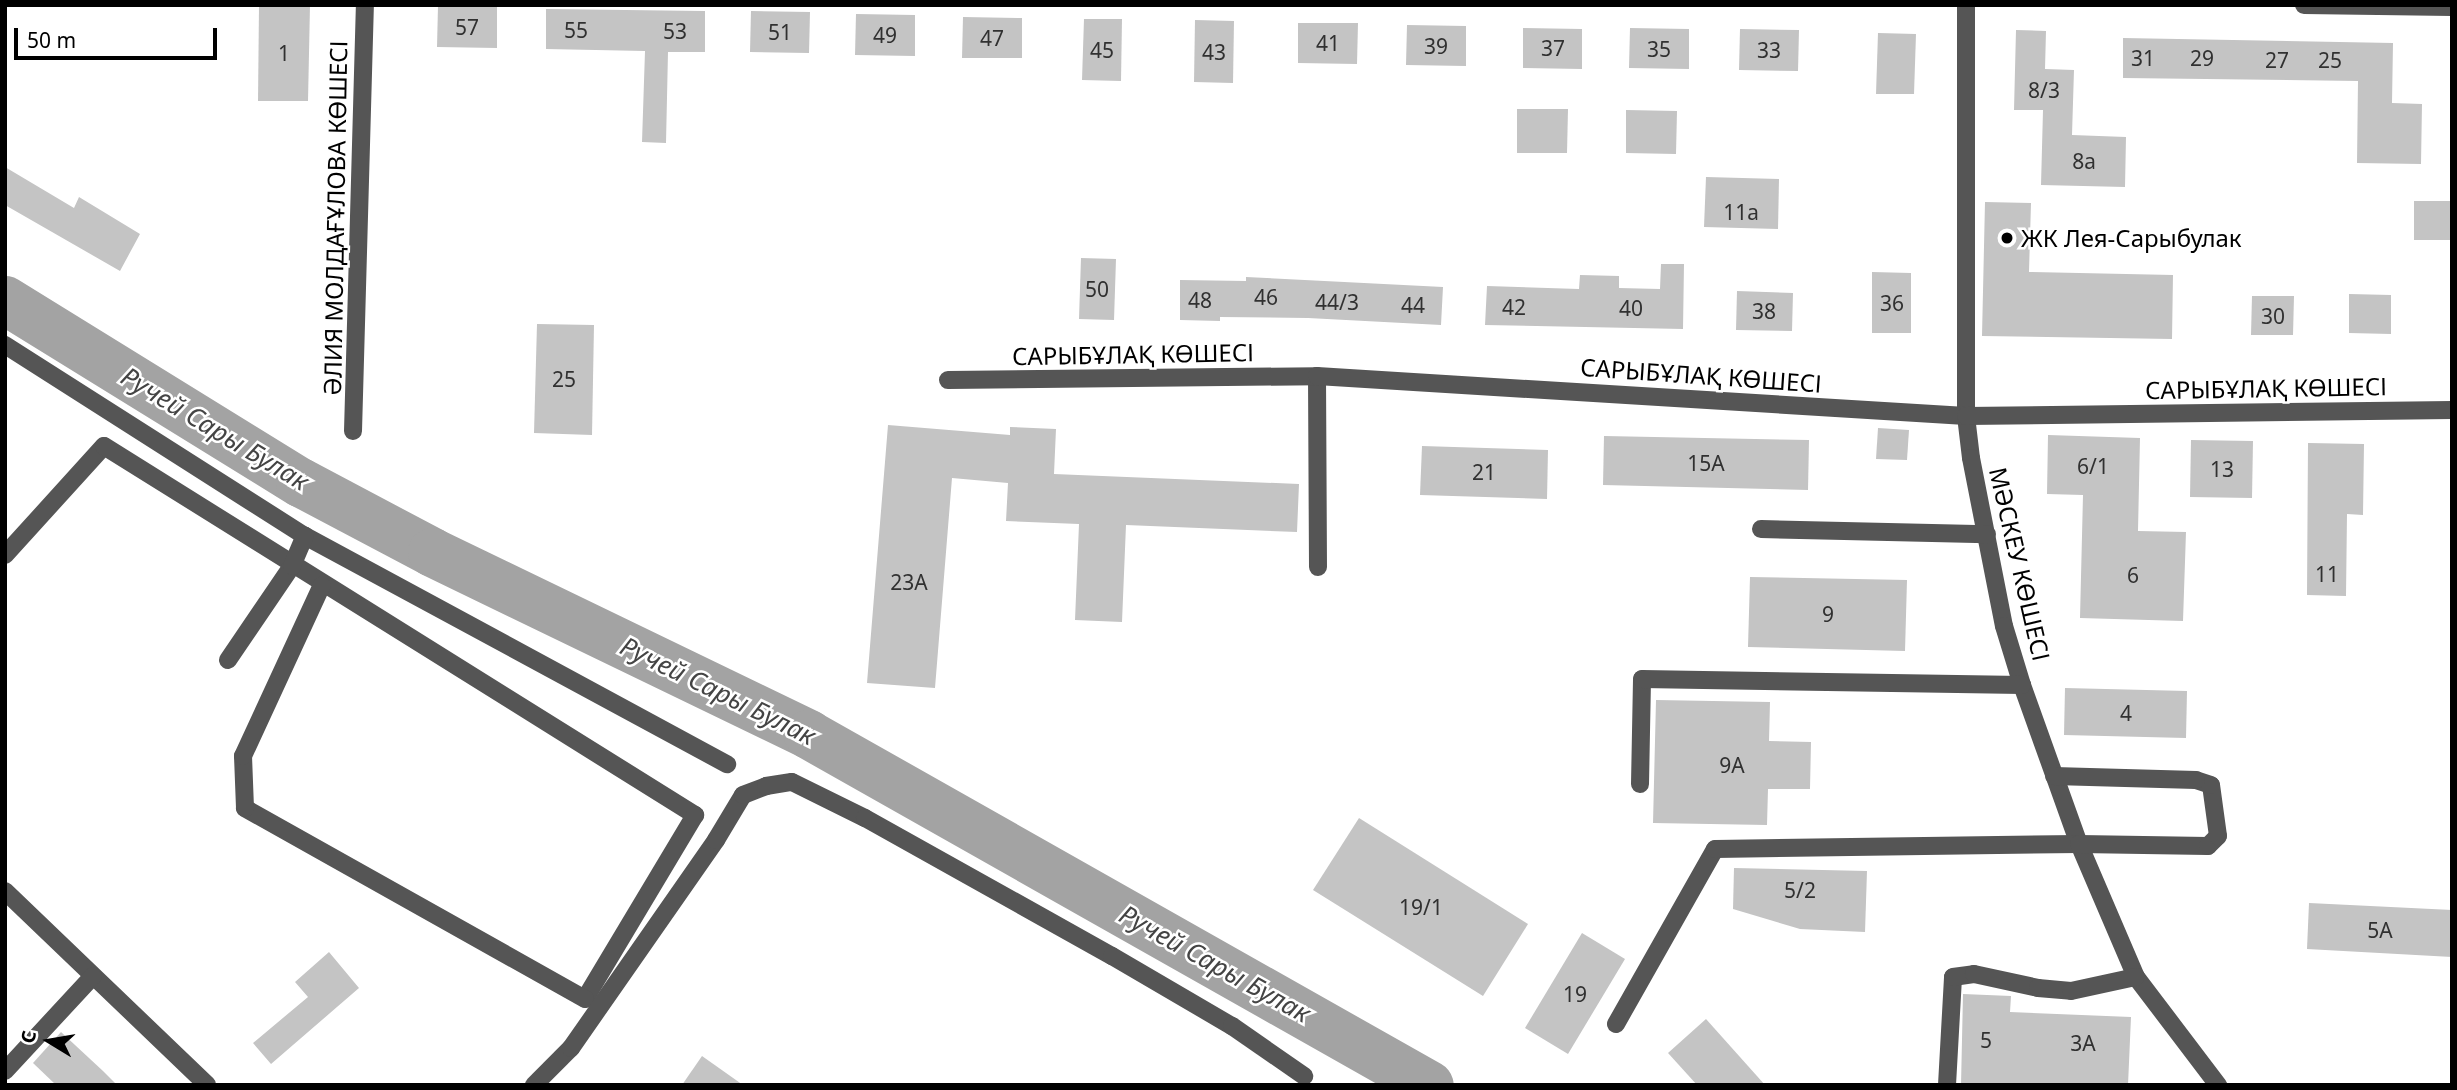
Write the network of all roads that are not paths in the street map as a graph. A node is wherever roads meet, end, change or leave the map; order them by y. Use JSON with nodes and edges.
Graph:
{"nodes":[{"id":1,"x":365,"y":5,"type":"edge"},
{"id":2,"x":1966,"y":5,"type":"edge"},
{"id":3,"x":2304,"y":5,"type":"edge"},
{"id":4,"x":2452,"y":7,"type":"edge"},
{"id":5,"x":5,"y":345,"type":"edge"},
{"id":6,"x":1317,"y":376,"type":"junction"},
{"id":7,"x":948,"y":380,"type":"dead end"},
{"id":8,"x":2452,"y":411,"type":"edge"},
{"id":9,"x":1966,"y":416,"type":"junction"},
{"id":10,"x":354,"y":431,"type":"dead end"},
{"id":11,"x":1761,"y":529,"type":"dead end"},
{"id":12,"x":1987,"y":534,"type":"junction"},
{"id":13,"x":305,"y":536,"type":"junction"},
{"id":14,"x":5,"y":555,"type":"edge"},
{"id":15,"x":292,"y":566,"type":"junction"},
{"id":16,"x":1318,"y":567,"type":"dead end"},
{"id":17,"x":322,"y":585,"type":"junction"},
{"id":18,"x":228,"y":660,"type":"dead end"},
{"id":19,"x":2022,"y":685,"type":"junction"},
{"id":20,"x":727,"y":764,"type":"dead end"},
{"id":21,"x":2054,"y":776,"type":"junction"},
{"id":22,"x":1640,"y":783,"type":"dead end"},
{"id":23,"x":2079,"y":844,"type":"junction"},
{"id":24,"x":5,"y":891,"type":"edge"},
{"id":25,"x":93,"y":976,"type":"junction"},
{"id":26,"x":2136,"y":977,"type":"junction"},
{"id":27,"x":1616,"y":1024,"type":"dead end"},
{"id":28,"x":5,"y":1071,"type":"edge"},
{"id":29,"x":1304,"y":1076,"type":"dead end"},
{"id":30,"x":207,"y":1085,"type":"edge"},
{"id":31,"x":534,"y":1085,"type":"edge"},
{"id":32,"x":1947,"y":1085,"type":"edge"},
{"id":33,"x":2218,"y":1085,"type":"edge"}],
"edges":[{"from":1,"to":10,"type":"street","name":"ӘЛИЯ МОЛДАҒҰЛОВА КӨШЕСІ"},
{"from":2,"to":9,"type":"street","name":"МӘСКЕУ КӨШЕСІ"},
{"from":3,"to":4,"type":"street"},
{"from":5,"to":13,"type":"street"},
{"from":6,"to":7,"type":"street","name":"САРЫБҰЛАҚ КӨШЕСІ"},
{"from":6,"to":9,"type":"street","name":"САРЫБҰЛАҚ КӨШЕСІ"},
{"from":6,"to":16,"type":"street"},
{"from":8,"to":9,"type":"street","name":"САРЫБҰЛАҚ КӨШЕСІ"},
{"from":9,"to":12,"type":"street","name":"МӘСКЕУ КӨШЕСІ"},
{"from":11,"to":12,"type":"street"},
{"from":12,"to":19,"type":"street","name":"МӘСКЕУ КӨШЕСІ"},
{"from":13,"to":15,"type":"street"},
{"from":13,"to":20,"type":"street"},
{"from":14,"to":15,"type":"street"},
{"from":15,"to":17,"type":"street"},
{"from":15,"to":18,"type":"street"},
{"from":17,"to":17,"type":"street"},
{"from":19,"to":21,"type":"street","name":"МӘСКЕУ КӨШЕСІ"},
{"from":19,"to":22,"type":"street"},
{"from":21,"to":23,"type":"street","name":"МӘСКЕУ КӨШЕСІ"},
{"from":21,"to":23,"type":"street"},
{"from":23,"to":26,"type":"street","name":"МӘСКЕУ КӨШЕСІ"},
{"from":23,"to":27,"type":"street"},
{"from":24,"to":25,"type":"street"},
{"from":25,"to":28,"type":"street"},
{"from":25,"to":30,"type":"street"},
{"from":26,"to":32,"type":"street"},
{"from":26,"to":33,"type":"street","name":"МӘСКЕУ КӨШЕСІ"},
{"from":29,"to":31,"type":"street"}]}
